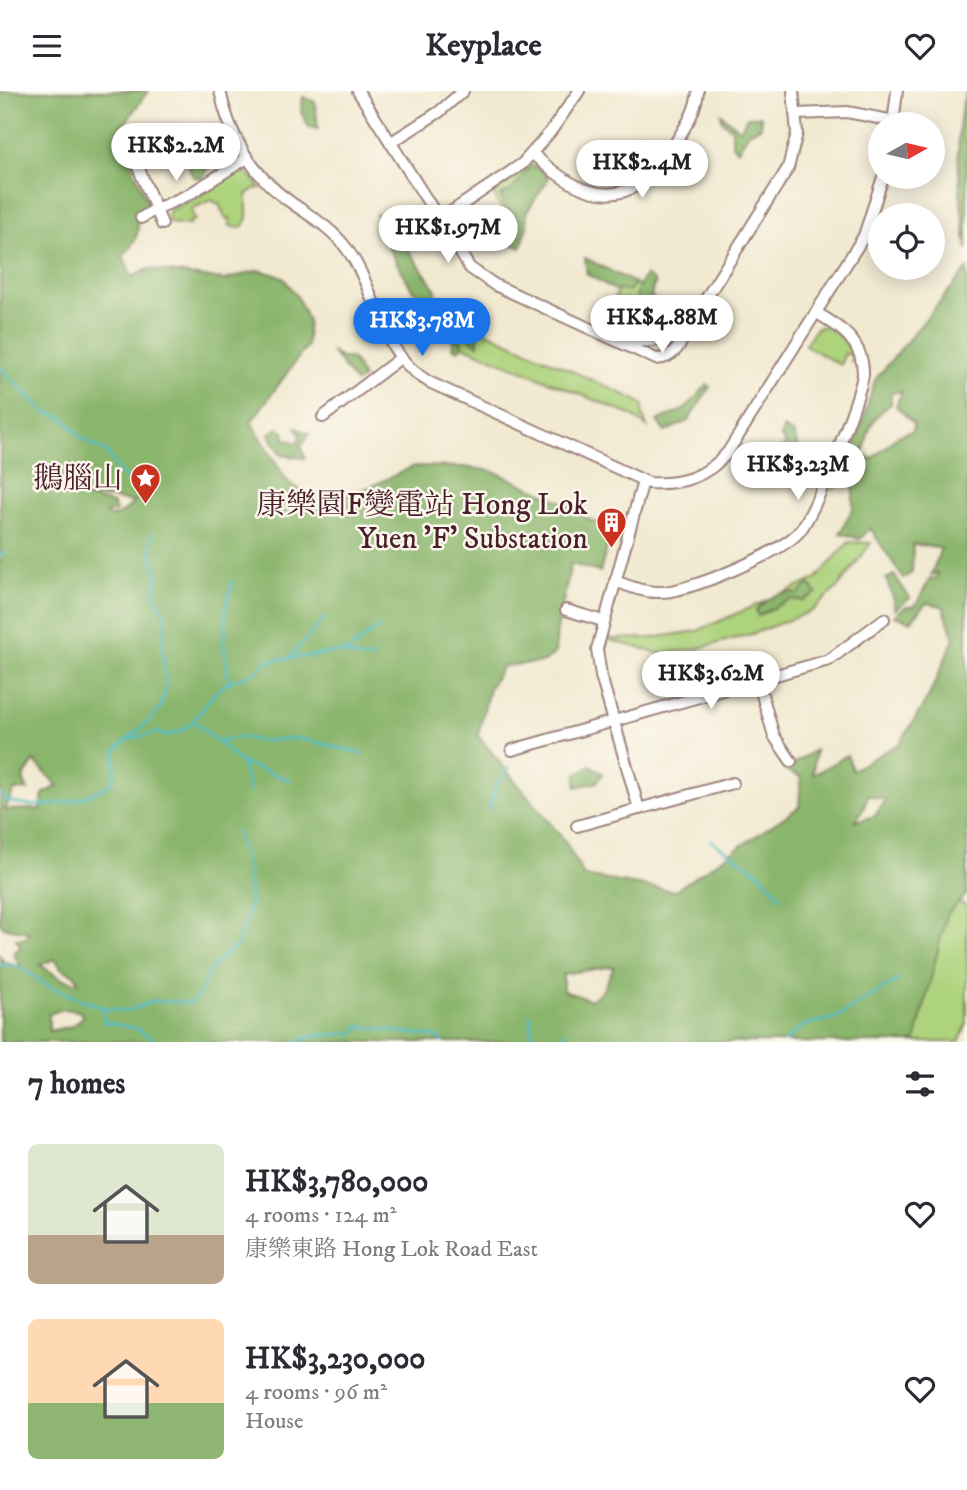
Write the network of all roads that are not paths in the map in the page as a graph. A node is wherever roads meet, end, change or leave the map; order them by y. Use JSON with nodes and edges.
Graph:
{"nodes":[{"id":1,"x":220,"y":91,"type":"edge"},
{"id":2,"x":358,"y":91,"type":"edge"},
{"id":3,"x":463,"y":91,"type":"edge"},
{"id":4,"x":579,"y":91,"type":"edge"},
{"id":5,"x":698,"y":91,"type":"edge"},
{"id":6,"x":793,"y":91,"type":"edge"},
{"id":7,"x":897,"y":91,"type":"edge"},
{"id":8,"x":894,"y":112,"type":"edge"},
{"id":9,"x":796,"y":114,"type":"junction"},
{"id":10,"x":868,"y":117,"type":"edge"},
{"id":11,"x":126,"y":139,"type":"dead end"},
{"id":12,"x":390,"y":143,"type":"junction"},
{"id":13,"x":533,"y":154,"type":"junction"},
{"id":14,"x":247,"y":158,"type":"junction"},
{"id":15,"x":880,"y":189,"type":"edge"},
{"id":16,"x":156,"y":209,"type":"junction"},
{"id":17,"x":141,"y":218,"type":"dead end"},
{"id":18,"x":439,"y":221,"type":"junction"},
{"id":19,"x":163,"y":224,"type":"dead end"},
{"id":20,"x":817,"y":313,"type":"junction"},
{"id":21,"x":690,"y":324,"type":"junction"},
{"id":22,"x":624,"y":342,"type":"junction"},
{"id":23,"x":399,"y":359,"type":"junction"},
{"id":24,"x":323,"y":417,"type":"dead end"},
{"id":25,"x":643,"y":481,"type":"junction"},
{"id":26,"x":615,"y":581,"type":"junction"},
{"id":27,"x":566,"y":610,"type":"dead end"},
{"id":28,"x":884,"y":619,"type":"dead end"},
{"id":29,"x":603,"y":621,"type":"junction"},
{"id":30,"x":758,"y":681,"type":"junction"},
{"id":31,"x":614,"y":721,"type":"junction"},
{"id":32,"x":512,"y":750,"type":"dead end"},
{"id":33,"x":775,"y":761,"type":"dead end"},
{"id":34,"x":729,"y":797,"type":"dead end"},
{"id":35,"x":639,"y":809,"type":"junction"},
{"id":36,"x":587,"y":837,"type":"dead end"}],
"edges":[{"from":1,"to":14,"type":"street"},
{"from":2,"to":12,"type":"street"},
{"from":3,"to":12,"type":"street"},
{"from":4,"to":13,"type":"street"},
{"from":5,"to":13,"type":"street"},
{"from":6,"to":9,"type":"street"},
{"from":7,"to":8,"type":"street"},
{"from":9,"to":10,"type":"street"},
{"from":9,"to":21,"type":"street"},
{"from":11,"to":16,"type":"street"},
{"from":12,"to":18,"type":"street"},
{"from":13,"to":18,"type":"street"},
{"from":14,"to":16,"type":"street"},
{"from":14,"to":23,"type":"street"},
{"from":15,"to":20,"type":"street"},
{"from":16,"to":17,"type":"street"},
{"from":16,"to":19,"type":"street"},
{"from":18,"to":22,"type":"street"},
{"from":20,"to":25,"type":"street"},
{"from":20,"to":26,"type":"street"},
{"from":21,"to":22,"type":"street"},
{"from":21,"to":22,"type":"street"},
{"from":23,"to":24,"type":"street"},
{"from":23,"to":25,"type":"street"},
{"from":25,"to":26,"type":"street"},
{"from":26,"to":29,"type":"street"},
{"from":27,"to":29,"type":"street"},
{"from":28,"to":30,"type":"street"},
{"from":29,"to":31,"type":"street"},
{"from":30,"to":31,"type":"street"},
{"from":30,"to":33,"type":"street"},
{"from":31,"to":32,"type":"street"},
{"from":31,"to":35,"type":"street"},
{"from":34,"to":35,"type":"street"},
{"from":35,"to":36,"type":"street"}]}
